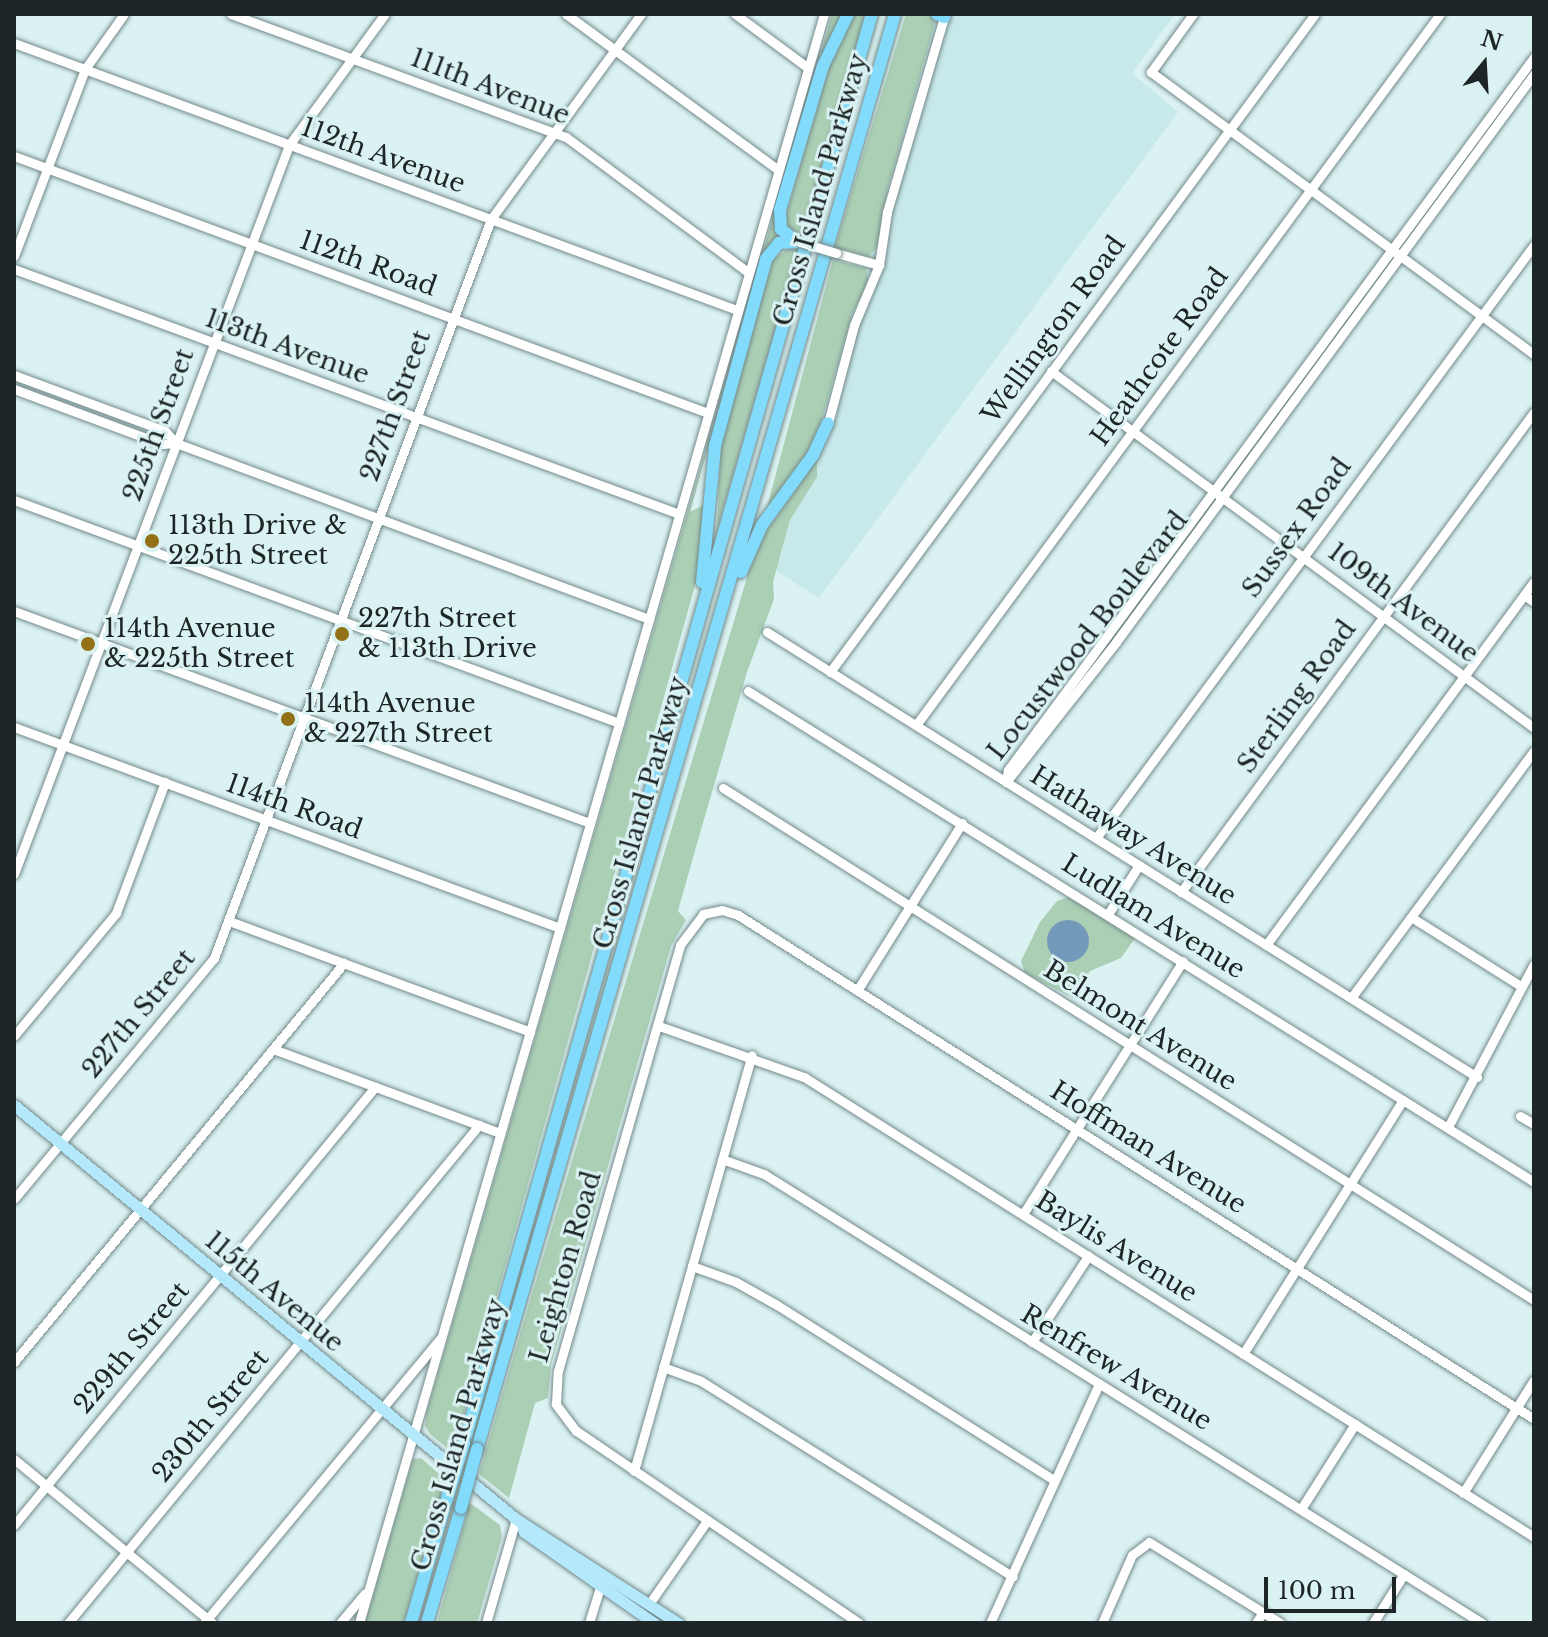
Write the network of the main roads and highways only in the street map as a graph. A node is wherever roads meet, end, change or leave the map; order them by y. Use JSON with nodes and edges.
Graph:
{"nodes":[{"id":1,"x":848,"y":14,"type":"edge"},
{"id":2,"x":872,"y":14,"type":"edge"},
{"id":3,"x":895,"y":14,"type":"edge"},
{"id":4,"x":828,"y":423,"type":"road end"},
{"id":5,"x":697,"y":622,"type":"junction"},
{"id":6,"x":716,"y":634,"type":"junction"},
{"id":7,"x":14,"y":1105,"type":"edge"},
{"id":8,"x":603,"y":1580,"type":"junction"},
{"id":9,"x":649,"y":1604,"type":"junction"},
{"id":10,"x":642,"y":1615,"type":"junction"},
{"id":11,"x":411,"y":1623,"type":"edge"},
{"id":12,"x":427,"y":1623,"type":"edge"},
{"id":13,"x":654,"y":1623,"type":"edge"},
{"id":14,"x":678,"y":1623,"type":"edge"}],
"edges":[{"from":1,"to":5,"type":"highway"},
{"from":2,"to":5,"type":"highway","name":"Cross Island Parkway"},
{"from":3,"to":6,"type":"highway","name":"Cross Island Parkway"},
{"from":4,"to":6,"type":"highway"},
{"from":5,"to":11,"type":"highway","name":"Cross Island Parkway","bridge":true},
{"from":6,"to":12,"type":"highway","name":"Cross Island Parkway","bridge":true},
{"from":7,"to":8,"type":"main road","name":"115th Avenue"},
{"from":8,"to":9,"type":"main road"},
{"from":8,"to":10,"type":"main road"},
{"from":9,"to":10,"type":"main road"},
{"from":9,"to":14,"type":"main road"},
{"from":10,"to":13,"type":"main road"}]}
